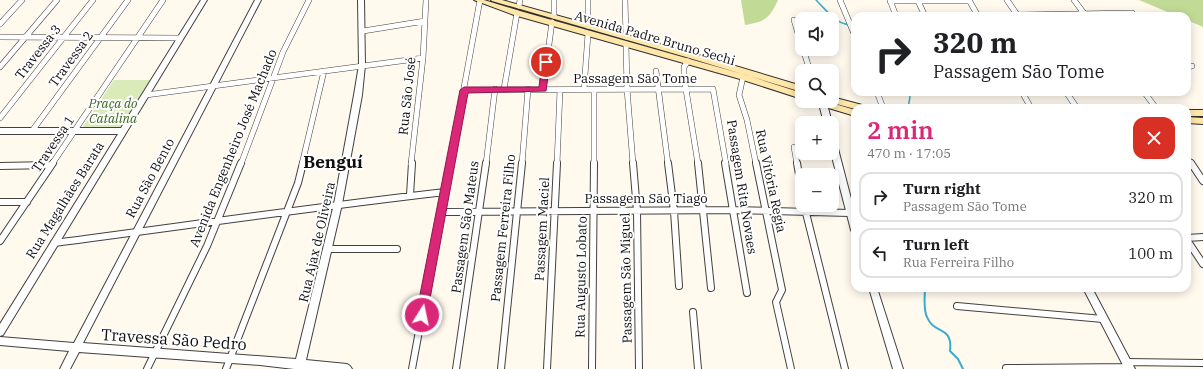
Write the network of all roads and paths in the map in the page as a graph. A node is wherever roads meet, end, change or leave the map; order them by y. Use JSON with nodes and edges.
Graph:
{"nodes":[{"id":1,"x":22,"y":0,"type":"edge"},
{"id":2,"x":58,"y":0,"type":"edge"},
{"id":3,"x":92,"y":0,"type":"edge"},
{"id":4,"x":128,"y":0,"type":"edge"},
{"id":5,"x":164,"y":0,"type":"edge"},
{"id":6,"x":204,"y":0,"type":"edge"},
{"id":7,"x":258,"y":0,"type":"edge"},
{"id":8,"x":309,"y":0,"type":"edge"},
{"id":9,"x":361,"y":0,"type":"edge"},
{"id":10,"x":426,"y":0,"type":"edge"},
{"id":11,"x":494,"y":0,"type":"edge"},
{"id":12,"x":554,"y":0,"type":"edge"},
{"id":13,"x":588,"y":0,"type":"edge"},
{"id":14,"x":624,"y":0,"type":"edge"},
{"id":15,"x":840,"y":0,"type":"edge"},
{"id":16,"x":1007,"y":0,"type":"edge"},
{"id":17,"x":1074,"y":0,"type":"edge"},
{"id":18,"x":479,"y":1,"type":"edge"},
{"id":19,"x":890,"y":1,"type":"edge"},
{"id":20,"x":918,"y":1,"type":"junction"},
{"id":21,"x":969,"y":1,"type":"edge"},
{"id":22,"x":519,"y":6,"type":"edge"},
{"id":23,"x":894,"y":12,"type":"edge"},
{"id":24,"x":923,"y":12,"type":"edge"},
{"id":25,"x":976,"y":12,"type":"edge"},
{"id":26,"x":1014,"y":12,"type":"edge"},
{"id":27,"x":1084,"y":12,"type":"edge"},
{"id":28,"x":553,"y":19,"type":"junction"},
{"id":29,"x":794,"y":20,"type":"dead end"},
{"id":30,"x":425,"y":21,"type":"junction"},
{"id":31,"x":0,"y":24,"type":"edge"},
{"id":32,"x":795,"y":24,"type":"edge"},
{"id":33,"x":851,"y":25,"type":"edge"},
{"id":34,"x":588,"y":30,"type":"junction"},
{"id":35,"x":363,"y":31,"type":"junction"},
{"id":36,"x":0,"y":38,"type":"edge"},
{"id":37,"x":25,"y":38,"type":"junction"},
{"id":38,"x":63,"y":38,"type":"junction"},
{"id":39,"x":100,"y":38,"type":"junction"},
{"id":40,"x":138,"y":38,"type":"junction"},
{"id":41,"x":180,"y":38,"type":"junction"},
{"id":42,"x":626,"y":41,"type":"junction"},
{"id":43,"x":423,"y":58,"type":"junction"},
{"id":44,"x":688,"y":61,"type":"junction"},
{"id":45,"x":362,"y":65,"type":"junction"},
{"id":46,"x":0,"y":67,"type":"edge"},
{"id":47,"x":324,"y":71,"type":"junction"},
{"id":48,"x":656,"y":71,"type":"dead end"},
{"id":49,"x":743,"y":77,"type":"junction"},
{"id":50,"x":273,"y":79,"type":"junction"},
{"id":51,"x":212,"y":87,"type":"junction"},
{"id":52,"x":795,"y":87,"type":"edge"},
{"id":53,"x":709,"y":88,"type":"joint"},
{"id":54,"x":495,"y":89,"type":"junction"},
{"id":55,"x":504,"y":89,"type":"junction"},
{"id":56,"x":528,"y":89,"type":"junction"},
{"id":57,"x":543,"y":89,"type":"junction"},
{"id":58,"x":584,"y":89,"type":"junction"},
{"id":59,"x":627,"y":89,"type":"junction"},
{"id":60,"x":659,"y":89,"type":"junction"},
{"id":61,"x":685,"y":89,"type":"junction"},
{"id":62,"x":464,"y":90,"type":"junction"},
{"id":63,"x":560,"y":90,"type":"junction"},
{"id":64,"x":594,"y":90,"type":"junction"},
{"id":65,"x":795,"y":94,"type":"edge"},
{"id":66,"x":146,"y":95,"type":"junction"},
{"id":67,"x":839,"y":102,"type":"edge"},
{"id":68,"x":851,"y":105,"type":"edge"},
{"id":69,"x":837,"y":108,"type":"edge"},
{"id":70,"x":851,"y":112,"type":"edge"},
{"id":71,"x":1191,"y":113,"type":"edge"},
{"id":72,"x":1203,"y":113,"type":"edge"},
{"id":73,"x":0,"y":118,"type":"edge"},
{"id":74,"x":1191,"y":120,"type":"edge"},
{"id":75,"x":1203,"y":121,"type":"edge"},
{"id":76,"x":0,"y":131,"type":"edge"},
{"id":77,"x":32,"y":131,"type":"junction"},
{"id":78,"x":75,"y":131,"type":"junction"},
{"id":79,"x":123,"y":131,"type":"junction"},
{"id":80,"x":794,"y":147,"type":"dead end"},
{"id":81,"x":837,"y":160,"type":"edge"},
{"id":82,"x":1191,"y":164,"type":"edge"},
{"id":83,"x":51,"y":165,"type":"junction"},
{"id":84,"x":0,"y":166,"type":"edge"},
{"id":85,"x":798,"y":168,"type":"edge"},
{"id":86,"x":1203,"y":180,"type":"edge"},
{"id":87,"x":445,"y":192,"type":"junction"},
{"id":88,"x":410,"y":195,"type":"junction"},
{"id":89,"x":0,"y":202,"type":"edge"},
{"id":90,"x":27,"y":202,"type":"junction"},
{"id":91,"x":338,"y":204,"type":"junction"},
{"id":92,"x":795,"y":209,"type":"edge"},
{"id":93,"x":518,"y":210,"type":"junction"},
{"id":94,"x":594,"y":210,"type":"junction"},
{"id":95,"x":674,"y":210,"type":"junction"},
{"id":96,"x":703,"y":210,"type":"junction"},
{"id":97,"x":734,"y":210,"type":"junction"},
{"id":98,"x":766,"y":210,"type":"junction"},
{"id":99,"x":480,"y":211,"type":"junction"},
{"id":100,"x":555,"y":211,"type":"junction"},
{"id":101,"x":637,"y":211,"type":"junction"},
{"id":102,"x":287,"y":212,"type":"junction"},
{"id":103,"x":442,"y":212,"type":"junction"},
{"id":104,"x":806,"y":212,"type":"edge"},
{"id":105,"x":839,"y":212,"type":"edge"},
{"id":106,"x":850,"y":213,"type":"junction"},
{"id":107,"x":851,"y":216,"type":"edge"},
{"id":108,"x":218,"y":222,"type":"junction"},
{"id":109,"x":136,"y":233,"type":"junction"},
{"id":110,"x":1203,"y":238,"type":"edge"},
{"id":111,"x":1191,"y":239,"type":"edge"},
{"id":112,"x":0,"y":241,"type":"edge"},
{"id":113,"x":54,"y":243,"type":"junction"},
{"id":114,"x":1191,"y":245,"type":"edge"},
{"id":115,"x":328,"y":249,"type":"junction"},
{"id":116,"x":397,"y":249,"type":"dead end"},
{"id":117,"x":1203,"y":264,"type":"edge"},
{"id":118,"x":679,"y":286,"type":"dead end"},
{"id":119,"x":711,"y":288,"type":"dead end"},
{"id":120,"x":874,"y":292,"type":"edge"},
{"id":121,"x":1088,"y":292,"type":"edge"},
{"id":122,"x":747,"y":293,"type":"dead end"},
{"id":123,"x":957,"y":306,"type":"dead end"},
{"id":124,"x":693,"y":312,"type":"dead end"},
{"id":125,"x":1103,"y":319,"type":"junction"},
{"id":126,"x":0,"y":334,"type":"edge"},
{"id":127,"x":76,"y":348,"type":"junction"},
{"id":128,"x":154,"y":353,"type":"junction"},
{"id":129,"x":230,"y":357,"type":"junction"},
{"id":130,"x":1203,"y":363,"type":"edge"},
{"id":131,"x":300,"y":366,"type":"edge"},
{"id":132,"x":1128,"y":366,"type":"edge"},
{"id":133,"x":1006,"y":368,"type":"dead end"},
{"id":134,"x":65,"y":369,"type":"edge"},
{"id":135,"x":147,"y":369,"type":"edge"},
{"id":136,"x":226,"y":369,"type":"edge"},
{"id":137,"x":347,"y":369,"type":"edge"},
{"id":138,"x":412,"y":369,"type":"edge"},
{"id":139,"x":456,"y":369,"type":"edge"},
{"id":140,"x":501,"y":369,"type":"edge"},
{"id":141,"x":547,"y":369,"type":"edge"},
{"id":142,"x":592,"y":369,"type":"edge"},
{"id":143,"x":639,"y":369,"type":"edge"},
{"id":144,"x":698,"y":369,"type":"edge"},
{"id":145,"x":791,"y":369,"type":"edge"},
{"id":146,"x":845,"y":369,"type":"edge"},
{"id":147,"x":898,"y":369,"type":"edge"}],
"edges":[{"from":1,"to":31,"type":"street"},
{"from":2,"to":37,"type":"street"},
{"from":3,"to":38,"type":"street","name":"Travessa 3"},
{"from":4,"to":39,"type":"street","name":"Travessa 2"},
{"from":5,"to":40,"type":"street","name":"Travessa 1"},
{"from":6,"to":41,"type":"street","name":"Rua Magalhães Barata"},
{"from":7,"to":51,"type":"street","name":"Rua São Bento"},
{"from":8,"to":50,"type":"street","name":"Avenida Engenheiro José Machado"},
{"from":9,"to":35,"type":"street","name":"Rua Ajax de Oliveira"},
{"from":10,"to":30,"type":"street","name":"Rua São José"},
{"from":11,"to":22,"type":"main road","name":"Avenida Padre Bruno Sechi"},
{"from":12,"to":28,"type":"street"},
{"from":13,"to":34,"type":"street"},
{"from":14,"to":42,"type":"street","name":"Passagem São Miguel"},
{"from":15,"to":33,"type":"street"},
{"from":16,"to":26,"type":"street"},
{"from":17,"to":27,"type":"street"},
{"from":18,"to":22,"type":"main road","name":"Avenida Padre Bruno Sechi"},
{"from":18,"to":62,"type":"street"},
{"from":19,"to":20,"type":"street"},
{"from":19,"to":23,"type":"street"},
{"from":20,"to":21,"type":"street"},
{"from":20,"to":24,"type":"street"},
{"from":21,"to":25,"type":"street"},
{"from":22,"to":28,"type":"main road","name":"Avenida Padre Bruno Sechi"},
{"from":22,"to":55,"type":"street"},
{"from":28,"to":34,"type":"main road","name":"Avenida Padre Bruno Sechi"},
{"from":28,"to":57,"type":"street"},
{"from":29,"to":32,"type":"street"},
{"from":30,"to":35,"type":"street"},
{"from":30,"to":43,"type":"street","name":"Rua São José"},
{"from":34,"to":42,"type":"main road","name":"Avenida Padre Bruno Sechi"},
{"from":34,"to":58,"type":"street"},
{"from":35,"to":45,"type":"street","name":"Rua Ajax de Oliveira"},
{"from":36,"to":37,"type":"street"},
{"from":37,"to":38,"type":"street"},
{"from":37,"to":46,"type":"street"},
{"from":38,"to":39,"type":"street"},
{"from":38,"to":73,"type":"street","name":"Travessa 3"},
{"from":39,"to":40,"type":"street"},
{"from":39,"to":77,"type":"street","name":"Travessa 2"},
{"from":40,"to":41,"type":"street"},
{"from":40,"to":78,"type":"street","name":"Travessa 1"},
{"from":41,"to":66,"type":"street","name":"Rua Magalhães Barata"},
{"from":42,"to":44,"type":"main road","name":"Avenida Padre Bruno Sechi"},
{"from":42,"to":52,"type":"main road","name":"Avenida Padre Bruno Sechi"},
{"from":42,"to":59,"type":"street","name":"Passagem São Miguel"},
{"from":43,"to":45,"type":"street"},
{"from":43,"to":88,"type":"street","name":"Rua São José"},
{"from":44,"to":49,"type":"main road","name":"Avenida Padre Bruno Sechi"},
{"from":44,"to":61,"type":"street"},
{"from":45,"to":47,"type":"street"},
{"from":45,"to":91,"type":"street","name":"Rua Ajax de Oliveira"},
{"from":47,"to":50,"type":"street"},
{"from":47,"to":102,"type":"street"},
{"from":48,"to":60,"type":"street"},
{"from":49,"to":65,"type":"main road","name":"Avenida Padre Bruno Sechi"},
{"from":49,"to":98,"type":"street","name":"Rua Vitória Regia"},
{"from":50,"to":51,"type":"street"},
{"from":50,"to":108,"type":"street","name":"Avenida Engenheiro José Machado"},
{"from":51,"to":66,"type":"street"},
{"from":51,"to":109,"type":"street","name":"Rua São Bento"},
{"from":53,"to":61,"type":"street","name":"Passagem São Tome"},
{"from":53,"to":97,"type":"street","name":"Passagem Rita Novaes"},
{"from":54,"to":55,"type":"street","name":"Passagem São Tome"},
{"from":54,"to":62,"type":"street","name":"Passagem São Tome"},
{"from":54,"to":99,"type":"street","name":"Passagem São Mateus"},
{"from":55,"to":56,"type":"street","name":"Passagem São Tome"},
{"from":56,"to":57,"type":"street","name":"Passagem São Tome"},
{"from":56,"to":93,"type":"street","name":"Passagem Ferreira Filho"},
{"from":57,"to":63,"type":"street","name":"Passagem São Tome"},
{"from":58,"to":63,"type":"street","name":"Passagem São Tome"},
{"from":58,"to":64,"type":"street","name":"Passagem São Tome"},
{"from":59,"to":60,"type":"street","name":"Passagem São Tome"},
{"from":59,"to":64,"type":"street","name":"Passagem São Tome"},
{"from":59,"to":101,"type":"street","name":"Passagem São Miguel"},
{"from":60,"to":61,"type":"street","name":"Passagem São Tome"},
{"from":60,"to":95,"type":"street"},
{"from":61,"to":96,"type":"street"},
{"from":62,"to":87,"type":"street"},
{"from":63,"to":100,"type":"street","name":"Passagem Maciel"},
{"from":64,"to":94,"type":"street","name":"Rua Augusto Lobato"},
{"from":66,"to":79,"type":"street","name":"Rua Magalhães Barata"},
{"from":67,"to":68,"type":"main road"},
{"from":69,"to":70,"type":"main road"},
{"from":71,"to":72,"type":"main road"},
{"from":74,"to":75,"type":"main road"},
{"from":76,"to":77,"type":"street"},
{"from":77,"to":78,"type":"street"},
{"from":78,"to":79,"type":"street"},
{"from":78,"to":83,"type":"street","name":"Travessa 1"},
{"from":79,"to":113,"type":"street","name":"Rua Magalhães Barata"},
{"from":80,"to":85,"type":"street"},
{"from":81,"to":106,"type":"street"},
{"from":82,"to":86,"type":"street"},
{"from":83,"to":84,"type":"street"},
{"from":83,"to":90,"type":"street","name":"Travessa 1"},
{"from":87,"to":88,"type":"street"},
{"from":87,"to":103,"type":"street"},
{"from":88,"to":91,"type":"street"},
{"from":89,"to":90,"type":"street"},
{"from":90,"to":112,"type":"street","name":"Travessa 1"},
{"from":91,"to":102,"type":"street"},
{"from":91,"to":115,"type":"street","name":"Rua Ajax de Oliveira"},
{"from":92,"to":98,"type":"street","name":"Passagem São Tiago"},
{"from":93,"to":99,"type":"street","name":"Passagem São Tiago"},
{"from":93,"to":100,"type":"street","name":"Passagem São Tiago"},
{"from":93,"to":140,"type":"street","name":"Passagem Ferreira Filho"},
{"from":94,"to":100,"type":"street","name":"Passagem São Tiago"},
{"from":94,"to":101,"type":"street","name":"Passagem São Tiago"},
{"from":94,"to":142,"type":"street","name":"Rua Augusto Lobato"},
{"from":95,"to":96,"type":"street","name":"Passagem São Tiago"},
{"from":95,"to":101,"type":"street","name":"Passagem São Tiago"},
{"from":95,"to":118,"type":"street"},
{"from":96,"to":97,"type":"street","name":"Passagem São Tiago"},
{"from":96,"to":119,"type":"street"},
{"from":97,"to":98,"type":"street","name":"Passagem São Tiago"},
{"from":97,"to":122,"type":"street","name":"Passagem Rita Novaes"},
{"from":98,"to":145,"type":"street","name":"Rua Vitória Regia"},
{"from":99,"to":103,"type":"street","name":"Passagem São Tiago"},
{"from":99,"to":139,"type":"street","name":"Passagem São Mateus"},
{"from":100,"to":141,"type":"street","name":"Passagem Maciel"},
{"from":101,"to":143,"type":"street","name":"Passagem São Miguel"},
{"from":102,"to":108,"type":"street"},
{"from":102,"to":129,"type":"street"},
{"from":103,"to":138,"type":"street"},
{"from":104,"to":146,"type":"street"},
{"from":105,"to":106,"type":"street","name":"Passagem São Tiago"},
{"from":106,"to":107,"type":"street"},
{"from":108,"to":109,"type":"street"},
{"from":108,"to":128,"type":"street","name":"Avenida Engenheiro José Machado"},
{"from":109,"to":113,"type":"street"},
{"from":109,"to":127,"type":"street","name":"Rua São Bento"},
{"from":110,"to":111,"type":"street"},
{"from":113,"to":126,"type":"street","name":"Rua Magalhães Barata"},
{"from":114,"to":117,"type":"street"},
{"from":115,"to":116,"type":"street"},
{"from":115,"to":131,"type":"street","name":"Rua Ajax de Oliveira"},
{"from":120,"to":147,"type":"street"},
{"from":121,"to":125,"type":"street"},
{"from":123,"to":125,"type":"street"},
{"from":124,"to":144,"type":"street"},
{"from":125,"to":132,"type":"street"},
{"from":126,"to":127,"type":"street","name":"Travessa São Pedro"},
{"from":127,"to":128,"type":"street","name":"Travessa São Pedro"},
{"from":127,"to":134,"type":"street","name":"Rua São Bento"},
{"from":128,"to":129,"type":"street","name":"Travessa São Pedro"},
{"from":128,"to":135,"type":"street","name":"Avenida Engenheiro José Machado"},
{"from":129,"to":131,"type":"street","name":"Travessa São Pedro"},
{"from":129,"to":136,"type":"street"},
{"from":130,"to":132,"type":"street"},
{"from":131,"to":137,"type":"street","name":"Travessa São Pedro"},
{"from":132,"to":133,"type":"street"}]}
